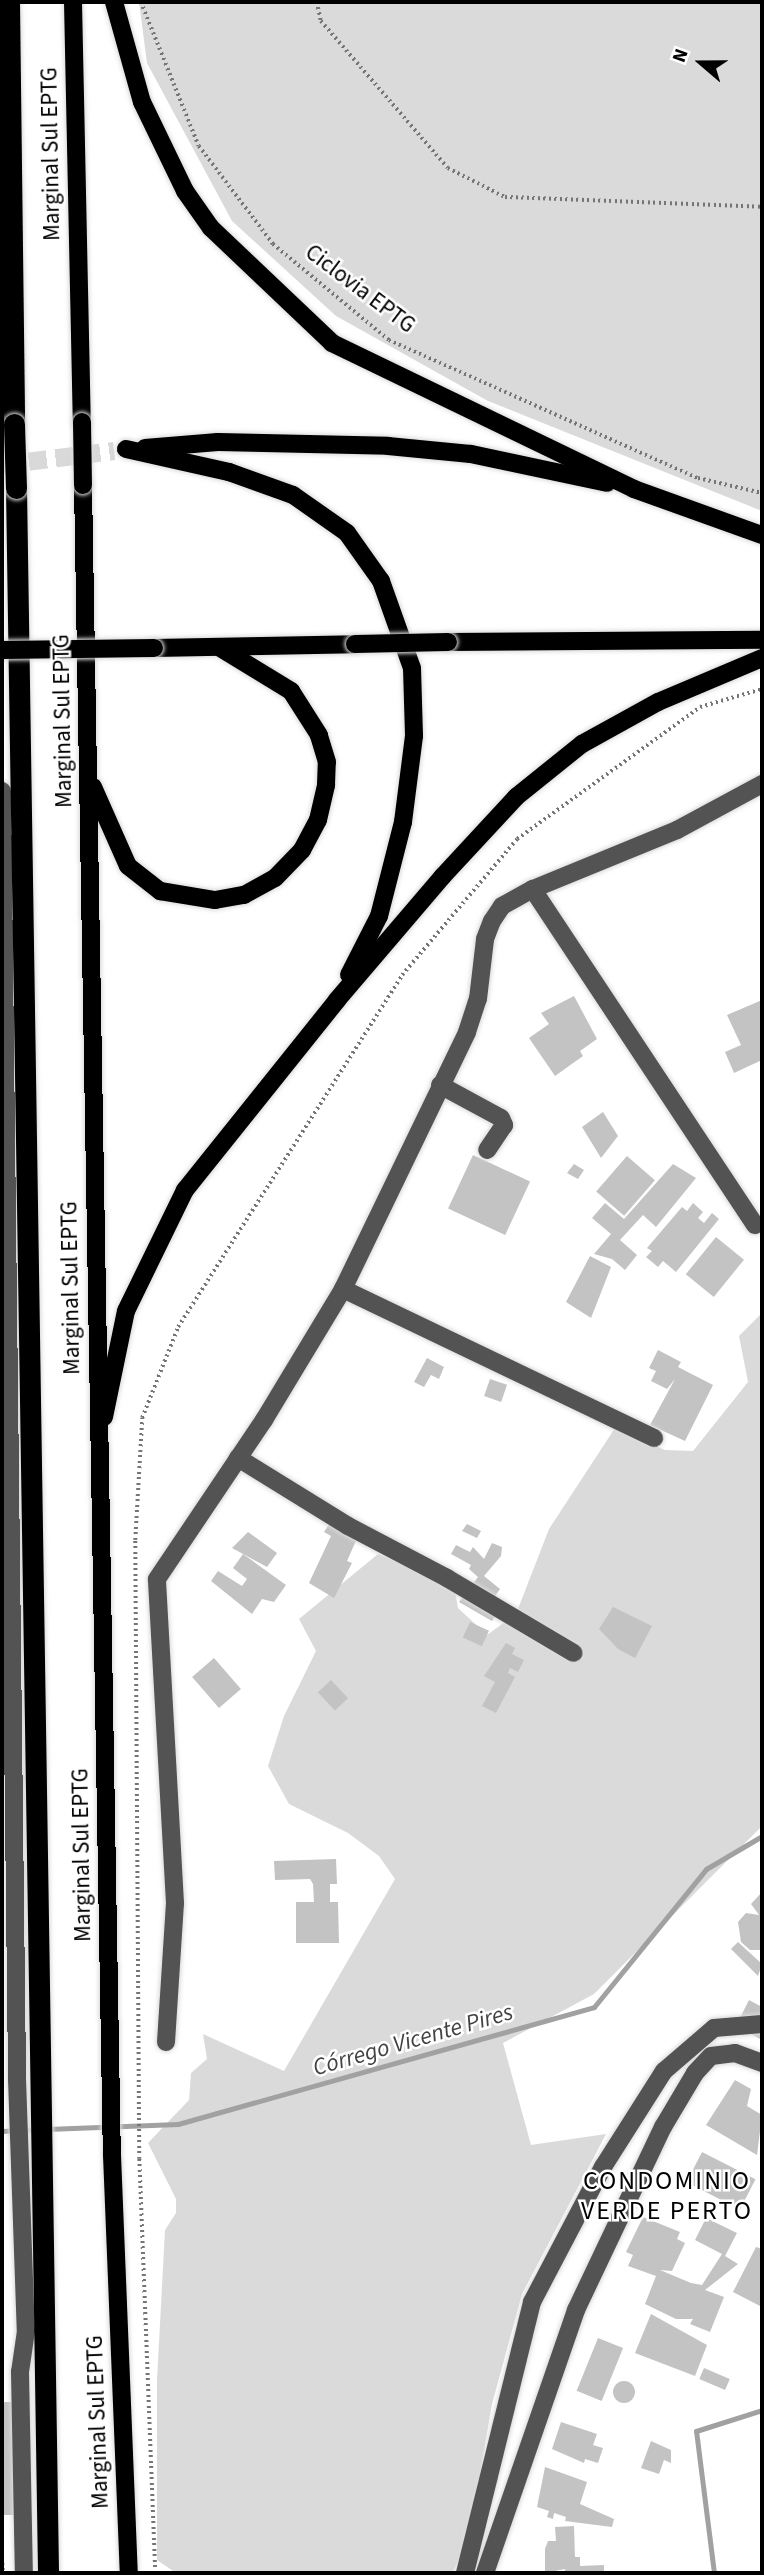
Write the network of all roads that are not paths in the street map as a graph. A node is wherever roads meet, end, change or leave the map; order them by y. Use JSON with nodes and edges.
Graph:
{"nodes":[{"id":1,"x":9,"y":2,"type":"edge"},
{"id":2,"x":73,"y":2,"type":"edge"},
{"id":3,"x":114,"y":2,"type":"edge"},
{"id":4,"x":634,"y":489,"type":"junction"},
{"id":5,"x":762,"y":535,"type":"edge"},
{"id":6,"x":762,"y":640,"type":"edge"},
{"id":7,"x":219,"y":647,"type":"junction"},
{"id":8,"x":2,"y":650,"type":"edge"},
{"id":9,"x":762,"y":658,"type":"edge"},
{"id":10,"x":89,"y":776,"type":"junction"},
{"id":11,"x":762,"y":784,"type":"edge"},
{"id":12,"x":2,"y":791,"type":"edge"},
{"id":13,"x":533,"y":889,"type":"junction"},
{"id":14,"x":337,"y":1000,"type":"junction"},
{"id":15,"x":440,"y":1086,"type":"junction"},
{"id":16,"x":487,"y":1150,"type":"dead end"},
{"id":17,"x":755,"y":1225,"type":"dead end"},
{"id":18,"x":343,"y":1289,"type":"junction"},
{"id":19,"x":654,"y":1438,"type":"dead end"},
{"id":20,"x":97,"y":1451,"type":"junction"},
{"id":21,"x":238,"y":1458,"type":"junction"},
{"id":22,"x":574,"y":1653,"type":"dead end"},
{"id":23,"x":762,"y":2024,"type":"edge"},
{"id":24,"x":166,"y":2042,"type":"dead end"},
{"id":25,"x":762,"y":2063,"type":"edge"},
{"id":26,"x":24,"y":2573,"type":"edge"},
{"id":27,"x":48,"y":2573,"type":"edge"},
{"id":28,"x":129,"y":2573,"type":"edge"},
{"id":29,"x":465,"y":2573,"type":"edge"},
{"id":30,"x":485,"y":2573,"type":"edge"}],
"edges":[{"from":1,"to":27,"type":"highway","bridge":true},
{"from":2,"to":10,"type":"main road","name":"Marginal Sul EPTG","bridge":true},
{"from":3,"to":4,"type":"main road"},
{"from":4,"to":5,"type":"main road"},
{"from":4,"to":14,"type":"main road"},
{"from":6,"to":7,"type":"main road","bridge":true},
{"from":7,"to":8,"type":"main road","bridge":true},
{"from":7,"to":10,"type":"main road"},
{"from":9,"to":14,"type":"main road"},
{"from":10,"to":20,"type":"main road","name":"Marginal Sul EPTG"},
{"from":11,"to":13,"type":"street"},
{"from":12,"to":26,"type":"street"},
{"from":13,"to":15,"type":"street"},
{"from":13,"to":17,"type":"street"},
{"from":14,"to":20,"type":"main road"},
{"from":15,"to":16,"type":"street"},
{"from":15,"to":18,"type":"street"},
{"from":18,"to":19,"type":"street"},
{"from":18,"to":21,"type":"street"},
{"from":20,"to":28,"type":"main road","name":"Marginal Sul EPTG"},
{"from":21,"to":22,"type":"street"},
{"from":21,"to":24,"type":"street"},
{"from":23,"to":29,"type":"street"},
{"from":25,"to":30,"type":"street"}]}
